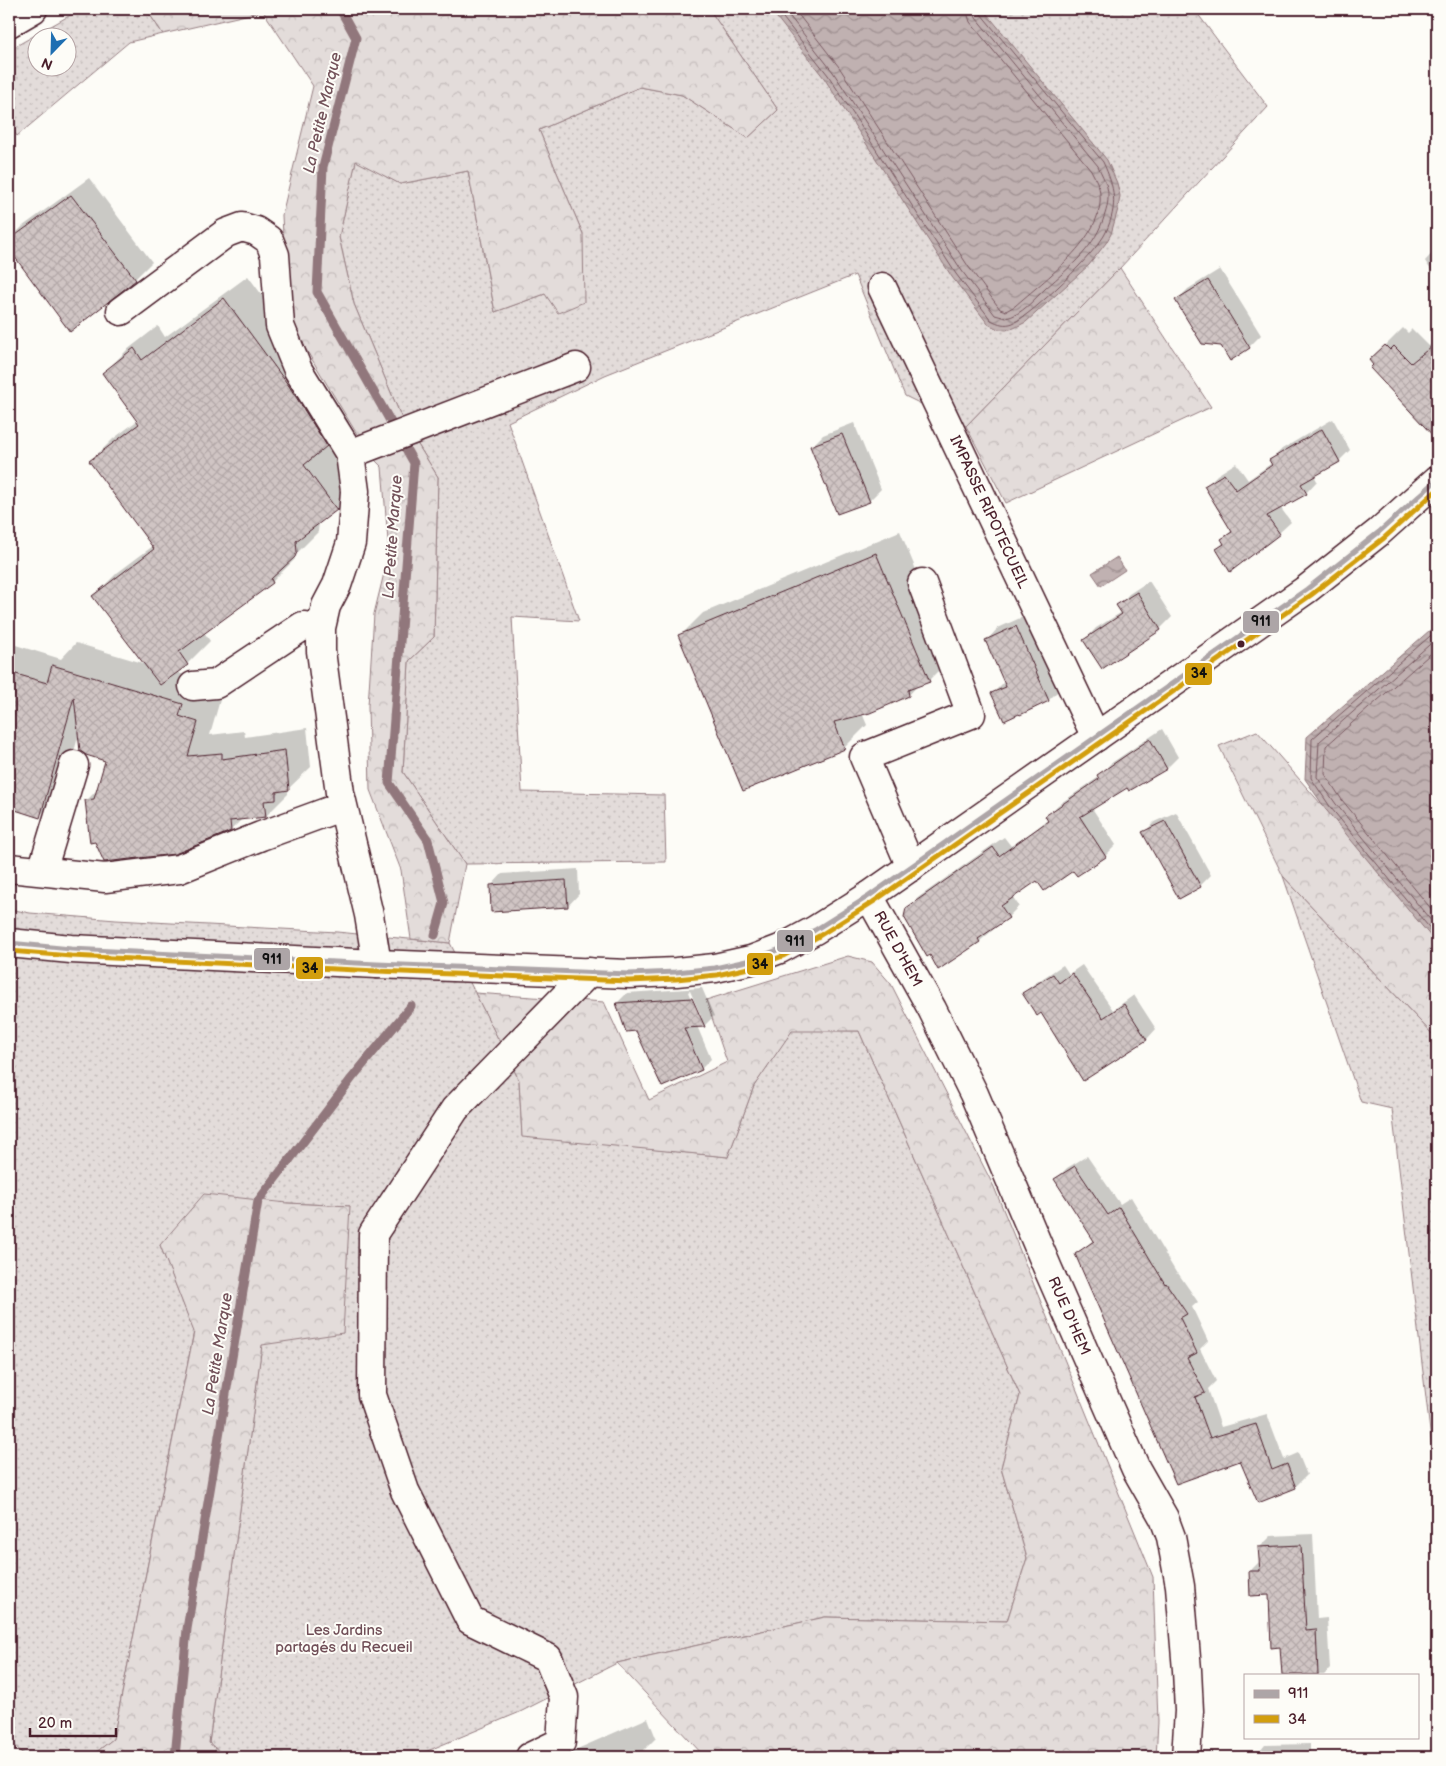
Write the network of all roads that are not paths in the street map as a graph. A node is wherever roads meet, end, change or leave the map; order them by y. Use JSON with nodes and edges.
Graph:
{"nodes":[{"id":1,"x":33,"y":9,"type":"edge"},
{"id":2,"x":9,"y":23,"type":"edge"},
{"id":3,"x":882,"y":287,"type":"dead end"},
{"id":4,"x":121,"y":311,"type":"dead end"},
{"id":5,"x":576,"y":367,"type":"dead end"},
{"id":6,"x":361,"y":450,"type":"junction"},
{"id":7,"x":1437,"y":480,"type":"edge"},
{"id":8,"x":922,"y":583,"type":"dead end"},
{"id":9,"x":320,"y":628,"type":"junction"},
{"id":10,"x":193,"y":686,"type":"dead end"},
{"id":11,"x":1096,"y":737,"type":"junction"},
{"id":12,"x":74,"y":765,"type":"dead end"},
{"id":13,"x":343,"y":806,"type":"junction"},
{"id":14,"x":911,"y":866,"type":"junction"},
{"id":15,"x":9,"y":868,"type":"edge"},
{"id":16,"x":42,"y":871,"type":"junction"},
{"id":17,"x":869,"y":896,"type":"junction"},
{"id":18,"x":9,"y":943,"type":"edge"},
{"id":19,"x":377,"y":964,"type":"junction"},
{"id":20,"x":589,"y":972,"type":"junction"},
{"id":21,"x":530,"y":1757,"type":"edge"},
{"id":22,"x":1186,"y":1757,"type":"edge"}],
"edges":[{"from":1,"to":2,"type":"main road"},
{"from":3,"to":11,"type":"main road","name":"IMPASSE RIPOTECUEIL"},
{"from":4,"to":6,"type":"main road"},
{"from":5,"to":6,"type":"main road"},
{"from":6,"to":9,"type":"main road"},
{"from":7,"to":11,"type":"main road"},
{"from":8,"to":14,"type":"main road"},
{"from":9,"to":10,"type":"main road"},
{"from":9,"to":13,"type":"main road"},
{"from":11,"to":14,"type":"main road"},
{"from":12,"to":16,"type":"main road"},
{"from":13,"to":16,"type":"main road"},
{"from":13,"to":19,"type":"main road"},
{"from":14,"to":17,"type":"main road"},
{"from":15,"to":16,"type":"main road"},
{"from":17,"to":20,"type":"main road"},
{"from":17,"to":22,"type":"main road","name":"RUE D'HEM"},
{"from":18,"to":19,"type":"main road"},
{"from":19,"to":20,"type":"main road"},
{"from":20,"to":21,"type":"main road"}]}
